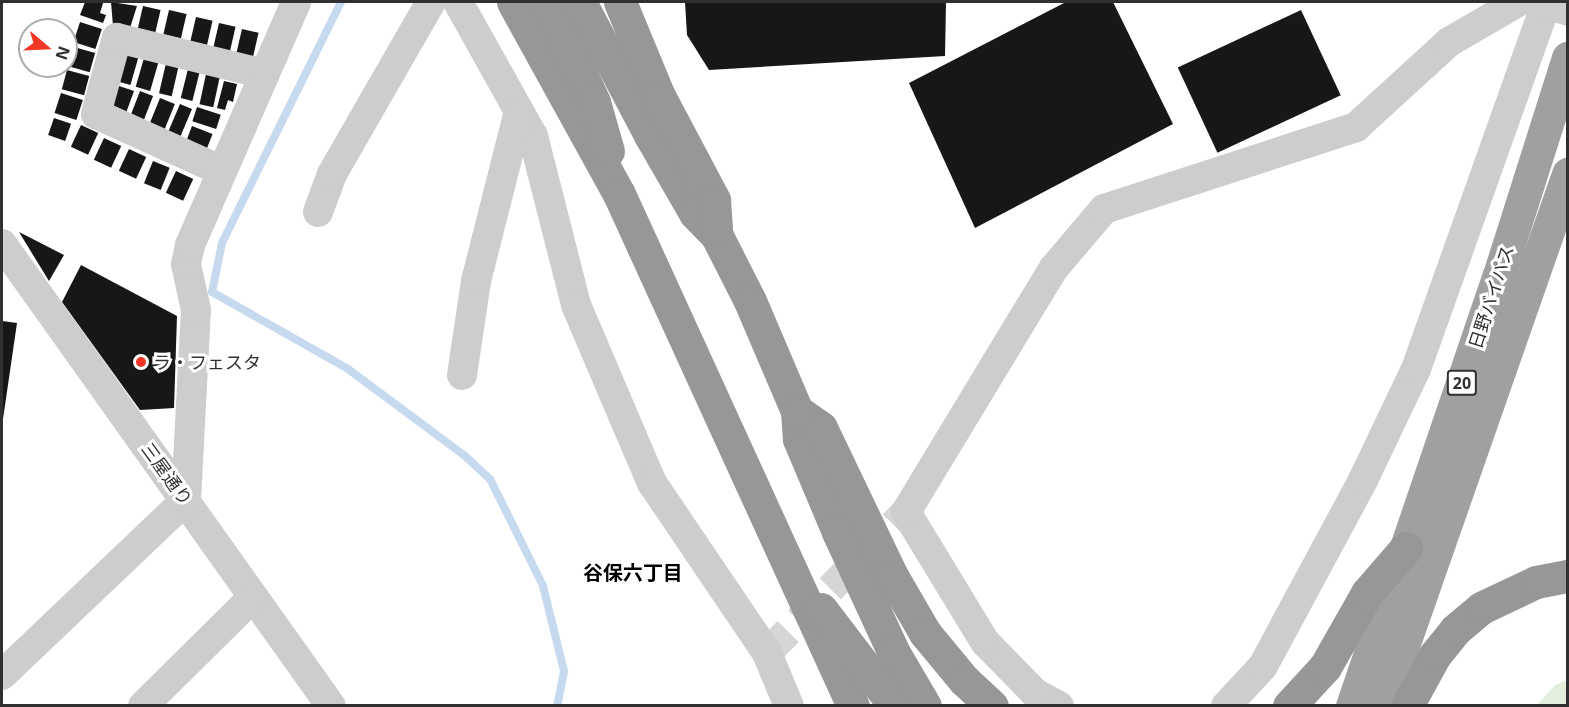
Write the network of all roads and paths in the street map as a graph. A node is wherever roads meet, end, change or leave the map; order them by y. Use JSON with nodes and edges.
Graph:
{"nodes":[{"id":1,"x":296,"y":2,"type":"edge"},
{"id":2,"x":431,"y":2,"type":"edge"},
{"id":3,"x":458,"y":2,"type":"edge"},
{"id":4,"x":513,"y":2,"type":"edge"},
{"id":5,"x":548,"y":2,"type":"edge"},
{"id":6,"x":580,"y":2,"type":"edge"},
{"id":7,"x":620,"y":2,"type":"edge"},
{"id":8,"x":1544,"y":4,"type":"edge"},
{"id":9,"x":1568,"y":58,"type":"edge"},
{"id":10,"x":265,"y":74,"type":"junction"},
{"id":11,"x":519,"y":111,"type":"junction"},
{"id":12,"x":220,"y":170,"type":"junction"},
{"id":13,"x":1568,"y":174,"type":"edge"},
{"id":14,"x":619,"y":194,"type":"junction"},
{"id":15,"x":318,"y":212,"type":"dead end"},
{"id":16,"x":717,"y":236,"type":"junction"},
{"id":17,"x":2,"y":244,"type":"edge"},
{"id":18,"x":462,"y":375,"type":"dead end"},
{"id":19,"x":797,"y":411,"type":"junction"},
{"id":20,"x":186,"y":500,"type":"junction"},
{"id":21,"x":1406,"y":548,"type":"junction"},
{"id":22,"x":792,"y":575,"type":"junction"},
{"id":23,"x":1568,"y":576,"type":"edge"},
{"id":24,"x":253,"y":597,"type":"junction"},
{"id":25,"x":2,"y":675,"type":"edge"},
{"id":26,"x":143,"y":705,"type":"edge"},
{"id":27,"x":331,"y":705,"type":"edge"},
{"id":28,"x":789,"y":705,"type":"edge"},
{"id":29,"x":853,"y":705,"type":"edge"},
{"id":30,"x":895,"y":705,"type":"edge"},
{"id":31,"x":925,"y":705,"type":"edge"},
{"id":32,"x":992,"y":705,"type":"edge"},
{"id":33,"x":1059,"y":705,"type":"edge"},
{"id":34,"x":1226,"y":705,"type":"edge"},
{"id":35,"x":1289,"y":705,"type":"edge"},
{"id":36,"x":1352,"y":705,"type":"edge"},
{"id":37,"x":1382,"y":705,"type":"edge"},
{"id":38,"x":1407,"y":705,"type":"edge"}],
"edges":[{"from":1,"to":10,"type":"street"},
{"from":2,"to":15,"type":"street"},
{"from":3,"to":11,"type":"street"},
{"from":4,"to":14,"type":"highway"},
{"from":5,"to":14,"type":"highway"},
{"from":6,"to":16,"type":"highway"},
{"from":7,"to":16,"type":"highway"},
{"from":8,"to":33,"type":"street"},
{"from":8,"to":34,"type":"street"},
{"from":9,"to":21,"type":"highway","name":"日野バイパス","number":"20"},
{"from":10,"to":12,"type":"street"},
{"from":10,"to":12,"type":"street"},
{"from":11,"to":18,"type":"street"},
{"from":11,"to":28,"type":"street"},
{"from":12,"to":20,"type":"street"},
{"from":13,"to":37,"type":"highway","name":"日野バイパス","number":"20"},
{"from":14,"to":22,"type":"highway"},
{"from":16,"to":19,"type":"highway"},
{"from":17,"to":20,"type":"street","name":"三屋通り"},
{"from":19,"to":31,"type":"highway"},
{"from":19,"to":32,"type":"highway"},
{"from":20,"to":24,"type":"street","name":"三屋通り"},
{"from":20,"to":25,"type":"street"},
{"from":21,"to":35,"type":"highway"},
{"from":21,"to":36,"type":"highway","name":"日野バイパス","number":"20"},
{"from":22,"to":29,"type":"highway"},
{"from":22,"to":30,"type":"highway"},
{"from":23,"to":38,"type":"highway"},
{"from":24,"to":26,"type":"street"},
{"from":24,"to":27,"type":"street","name":"三屋通り"}]}
